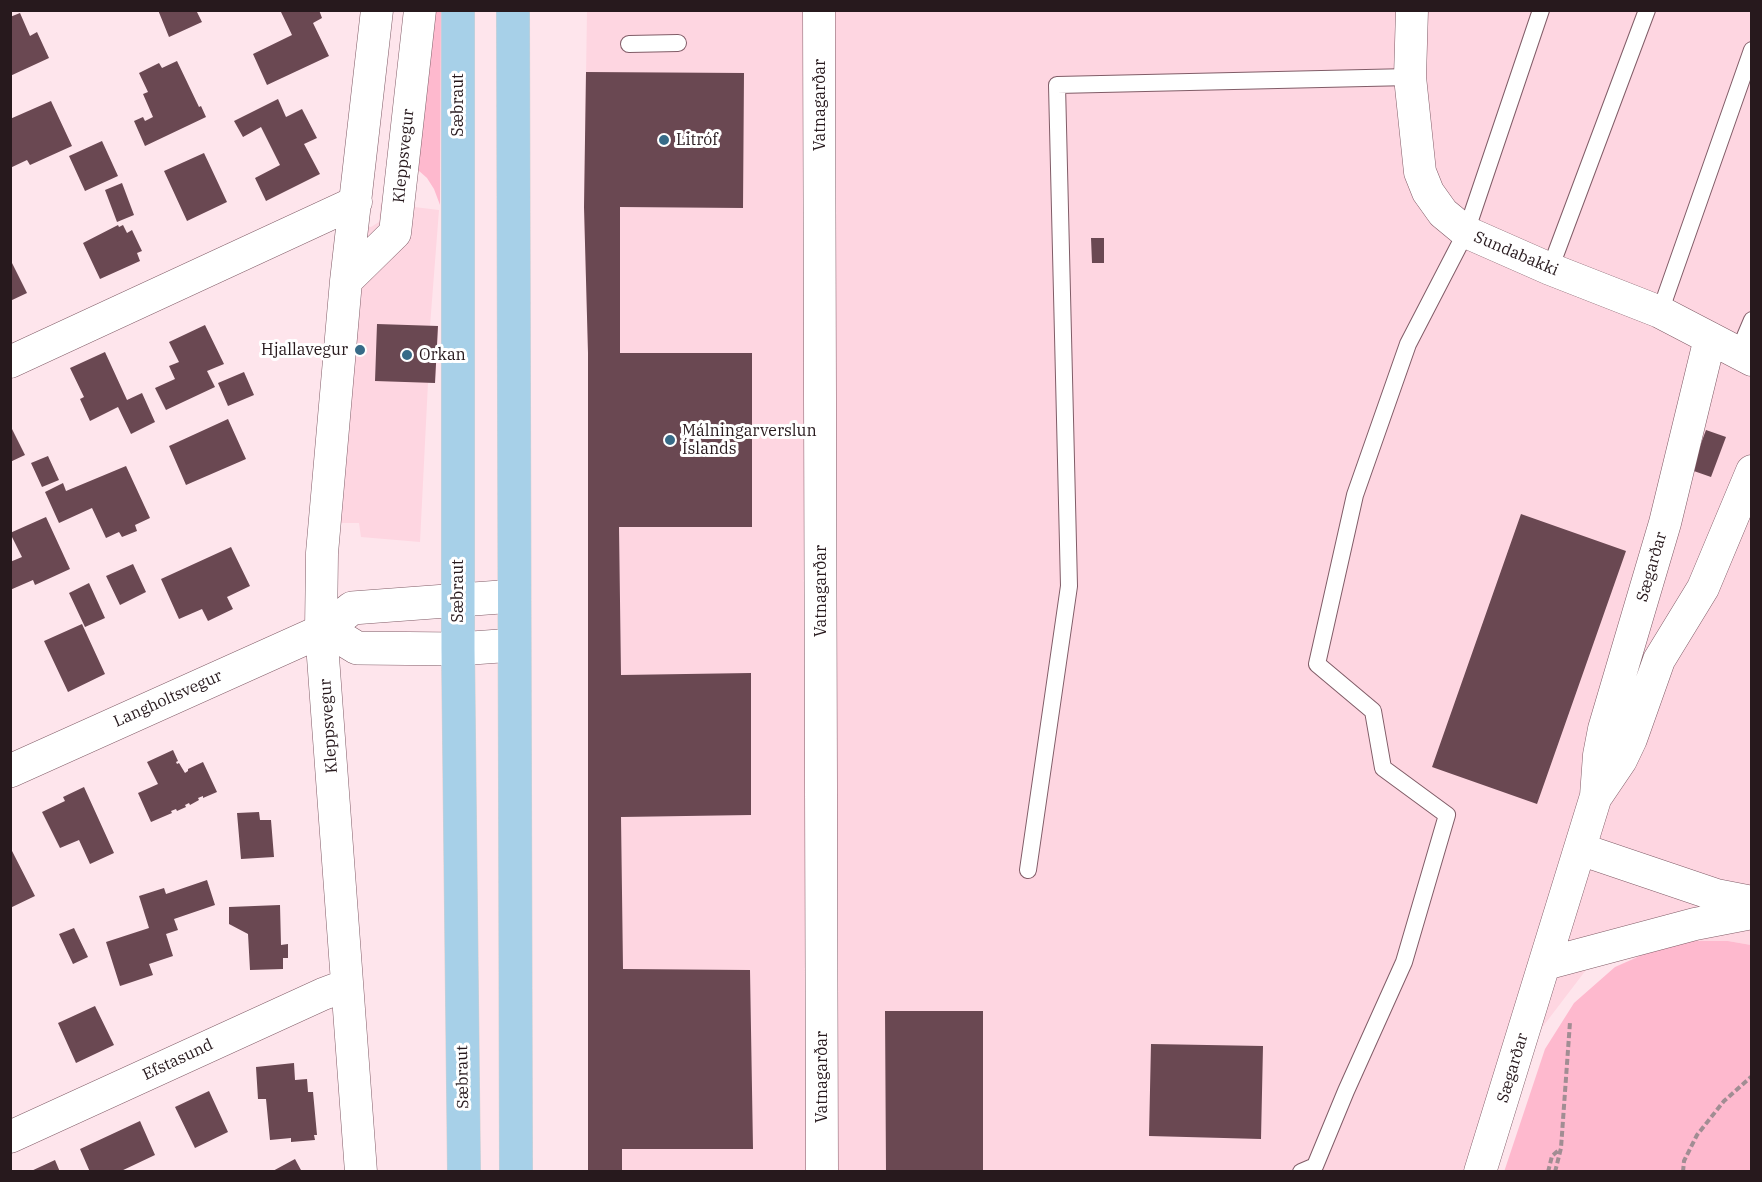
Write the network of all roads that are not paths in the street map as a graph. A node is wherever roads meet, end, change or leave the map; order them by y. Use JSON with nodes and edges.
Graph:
{"nodes":[{"id":1,"x":377,"y":10,"type":"edge"},
{"id":2,"x":420,"y":10,"type":"edge"},
{"id":3,"x":458,"y":10,"type":"edge"},
{"id":4,"x":513,"y":10,"type":"edge"},
{"id":5,"x":819,"y":10,"type":"edge"},
{"id":6,"x":1412,"y":10,"type":"edge"},
{"id":7,"x":1541,"y":10,"type":"edge"},
{"id":8,"x":1647,"y":10,"type":"edge"},
{"id":9,"x":678,"y":43,"type":"dead end"},
{"id":10,"x":629,"y":44,"type":"dead end"},
{"id":11,"x":1752,"y":50,"type":"edge"},
{"id":12,"x":1410,"y":77,"type":"junction"},
{"id":13,"x":356,"y":202,"type":"junction"},
{"id":14,"x":1466,"y":232,"type":"junction"},
{"id":15,"x":1550,"y":269,"type":"junction"},
{"id":16,"x":346,"y":281,"type":"junction"},
{"id":17,"x":1660,"y":312,"type":"junction"},
{"id":18,"x":1752,"y":320,"type":"edge"},
{"id":19,"x":1710,"y":338,"type":"junction"},
{"id":20,"x":1745,"y":356,"type":"edge"},
{"id":21,"x":10,"y":362,"type":"edge"},
{"id":22,"x":1752,"y":471,"type":"edge"},
{"id":23,"x":514,"y":596,"type":"junction"},
{"id":24,"x":458,"y":600,"type":"junction"},
{"id":25,"x":323,"y":629,"type":"junction"},
{"id":26,"x":514,"y":645,"type":"junction"},
{"id":27,"x":458,"y":649,"type":"junction"},
{"id":28,"x":10,"y":771,"type":"edge"},
{"id":29,"x":1596,"y":796,"type":"junction"},
{"id":30,"x":1580,"y":849,"type":"junction"},
{"id":31,"x":1028,"y":870,"type":"dead end"},
{"id":32,"x":1752,"y":902,"type":"edge"},
{"id":33,"x":1752,"y":913,"type":"edge"},
{"id":34,"x":1545,"y":964,"type":"junction"},
{"id":35,"x":347,"y":985,"type":"junction"},
{"id":36,"x":10,"y":1137,"type":"edge"},
{"id":37,"x":361,"y":1172,"type":"edge"},
{"id":38,"x":464,"y":1172,"type":"edge"},
{"id":39,"x":516,"y":1172,"type":"edge"},
{"id":40,"x":822,"y":1172,"type":"edge"},
{"id":41,"x":1301,"y":1172,"type":"edge"},
{"id":42,"x":1480,"y":1172,"type":"edge"}],
"edges":[{"from":1,"to":13,"type":"street","name":"Kleppsvegur"},
{"from":2,"to":16,"type":"street","name":"Kleppsvegur"},
{"from":3,"to":24,"type":"main road","name":"Sæbraut"},
{"from":4,"to":23,"type":"main road"},
{"from":5,"to":40,"type":"street","name":"Vatnagarðar"},
{"from":6,"to":12,"type":"street","name":"Sundabakki"},
{"from":7,"to":14,"type":"lane"},
{"from":8,"to":15,"type":"lane"},
{"from":9,"to":10,"type":"lane"},
{"from":11,"to":17,"type":"lane"},
{"from":12,"to":14,"type":"street","name":"Sundabakki"},
{"from":12,"to":31,"type":"lane"},
{"from":13,"to":16,"type":"street","name":"Kleppsvegur"},
{"from":13,"to":21,"type":"street"},
{"from":14,"to":15,"type":"street","name":"Sundabakki"},
{"from":14,"to":41,"type":"lane"},
{"from":15,"to":17,"type":"street","name":"Sundabakki"},
{"from":16,"to":25,"type":"street","name":"Kleppsvegur"},
{"from":17,"to":19,"type":"street","name":"Sundabakki"},
{"from":18,"to":20,"type":"lane"},
{"from":19,"to":20,"type":"street","name":"Sundabakki"},
{"from":19,"to":29,"type":"street","name":"Sægarðar"},
{"from":22,"to":29,"type":"street","name":"Sægarðar"},
{"from":23,"to":24,"type":"street","name":"Langholtsvegur"},
{"from":23,"to":26,"type":"main road"},
{"from":24,"to":25,"type":"street","name":"Langholtsvegur"},
{"from":24,"to":27,"type":"main road","name":"Sæbraut"},
{"from":25,"to":27,"type":"street"},
{"from":25,"to":28,"type":"street","name":"Langholtsvegur"},
{"from":25,"to":35,"type":"street","name":"Kleppsvegur"},
{"from":26,"to":27,"type":"street"},
{"from":26,"to":39,"type":"main road"},
{"from":27,"to":38,"type":"main road","name":"Sæbraut"},
{"from":29,"to":30,"type":"street","name":"Sægarðar"},
{"from":30,"to":32,"type":"street"},
{"from":30,"to":34,"type":"street","name":"Sægarðar"},
{"from":33,"to":34,"type":"street"},
{"from":34,"to":42,"type":"street","name":"Sægarðar"},
{"from":35,"to":36,"type":"street","name":"Efstasund"},
{"from":35,"to":37,"type":"street","name":"Kleppsvegur"}]}
